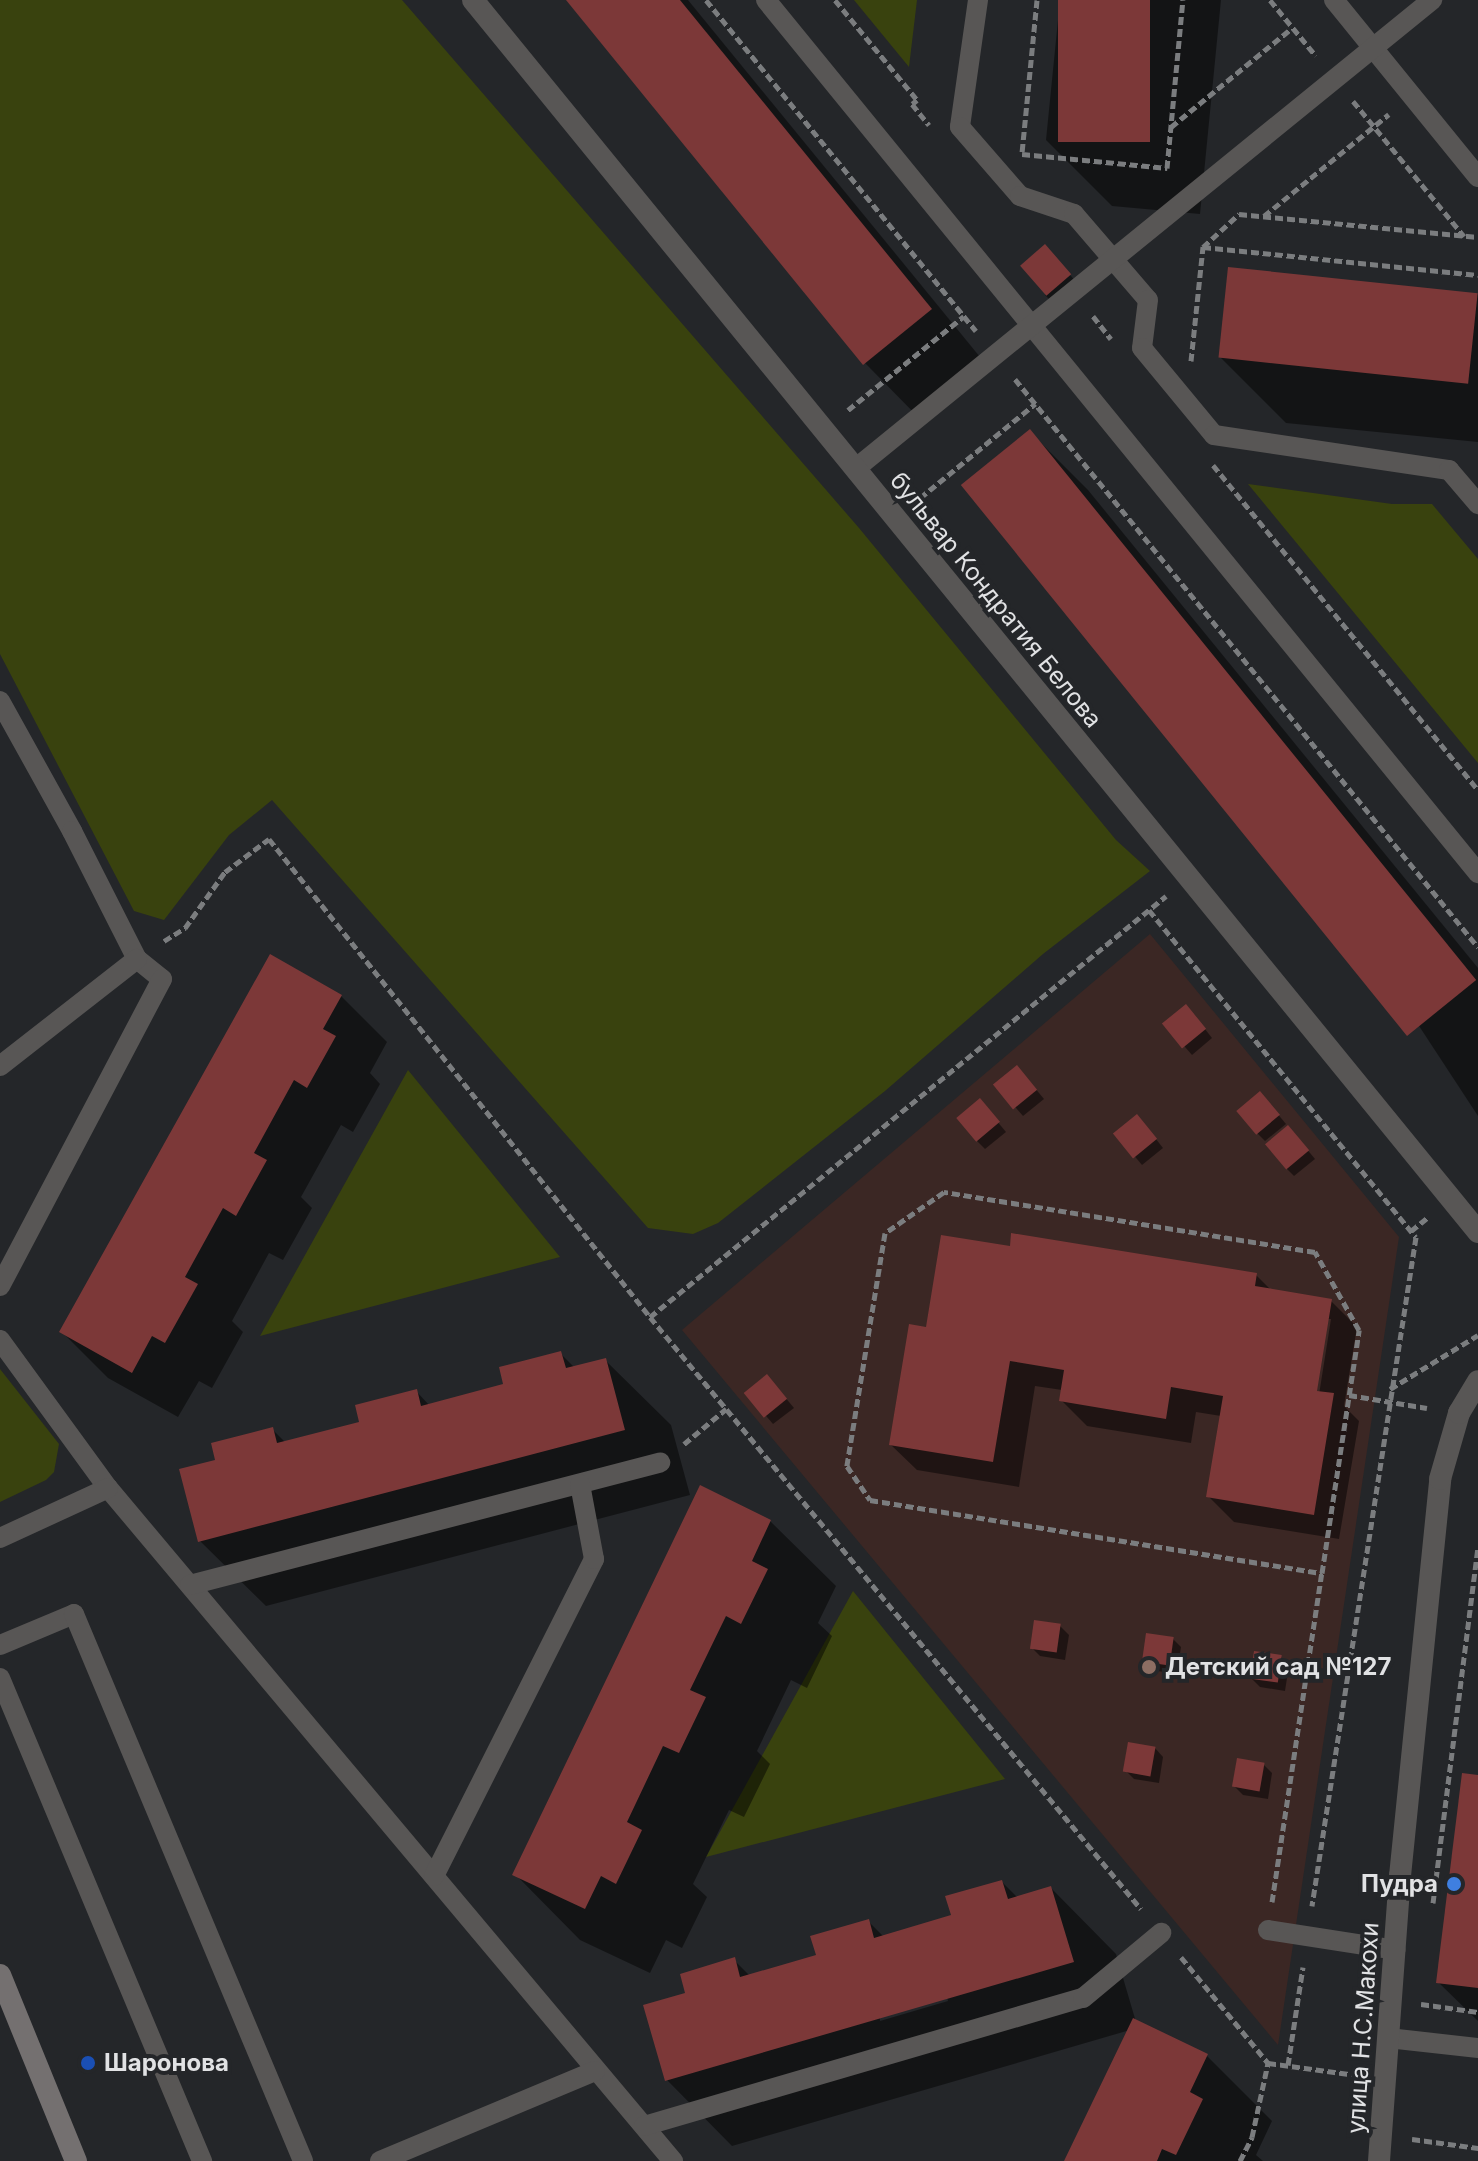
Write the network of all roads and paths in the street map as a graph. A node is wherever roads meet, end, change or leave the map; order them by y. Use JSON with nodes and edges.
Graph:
{"nodes":[{"id":1,"x":473,"y":0,"type":"edge"},
{"id":2,"x":706,"y":0,"type":"edge"},
{"id":3,"x":766,"y":0,"type":"edge"},
{"id":4,"x":835,"y":0,"type":"edge"},
{"id":5,"x":978,"y":0,"type":"edge"},
{"id":6,"x":1037,"y":0,"type":"edge"},
{"id":7,"x":1183,"y":0,"type":"edge"},
{"id":8,"x":1270,"y":0,"type":"edge"},
{"id":9,"x":1334,"y":0,"type":"edge"},
{"id":10,"x":1432,"y":0,"type":"edge"},
{"id":11,"x":1292,"y":28,"type":"junction"},
{"id":12,"x":1373,"y":48,"type":"junction"},
{"id":13,"x":1335,"y":79,"type":"junction"},
{"id":14,"x":1411,"y":95,"type":"junction"},
{"id":15,"x":930,"y":126,"type":"dead end"},
{"id":16,"x":1374,"y":126,"type":"junction"},
{"id":17,"x":1171,"y":127,"type":"junction"},
{"id":18,"x":1478,"y":177,"type":"edge"},
{"id":19,"x":1264,"y":216,"type":"junction"},
{"id":20,"x":1464,"y":236,"type":"junction"},
{"id":21,"x":1478,"y":237,"type":"edge"},
{"id":22,"x":1203,"y":247,"type":"junction"},
{"id":23,"x":1113,"y":259,"type":"junction"},
{"id":24,"x":1478,"y":275,"type":"edge"},
{"id":25,"x":1074,"y":291,"type":"junction"},
{"id":26,"x":964,"y":316,"type":"junction"},
{"id":27,"x":1031,"y":326,"type":"junction"},
{"id":28,"x":1119,"y":349,"type":"dead end"},
{"id":29,"x":995,"y":355,"type":"junction"},
{"id":30,"x":1191,"y":361,"type":"dead end"},
{"id":31,"x":1035,"y":404,"type":"junction"},
{"id":32,"x":848,"y":410,"type":"dead end"},
{"id":33,"x":1208,"y":459,"type":"dead end"},
{"id":34,"x":855,"y":469,"type":"junction"},
{"id":35,"x":920,"y":498,"type":"dead end"},
{"id":36,"x":1478,"y":504,"type":"edge"},
{"id":37,"x":0,"y":701,"type":"edge"},
{"id":38,"x":1478,"y":790,"type":"edge"},
{"id":39,"x":1478,"y":873,"type":"edge"},
{"id":40,"x":1189,"y":878,"type":"junction"},
{"id":41,"x":1149,"y":910,"type":"junction"},
{"id":42,"x":1478,"y":947,"type":"edge"},
{"id":43,"x":137,"y":959,"type":"junction"},
{"id":44,"x":0,"y":1066,"type":"edge"},
{"id":45,"x":1478,"y":1232,"type":"edge"},
{"id":46,"x":0,"y":1286,"type":"edge"},
{"id":47,"x":650,"y":1317,"type":"junction"},
{"id":48,"x":1478,"y":1335,"type":"edge"},
{"id":49,"x":0,"y":1340,"type":"edge"},
{"id":50,"x":1478,"y":1381,"type":"edge"},
{"id":51,"x":1390,"y":1390,"type":"junction"},
{"id":52,"x":1349,"y":1395,"type":"junction"},
{"id":53,"x":1388,"y":1402,"type":"junction"},
{"id":54,"x":726,"y":1409,"type":"junction"},
{"id":55,"x":1459,"y":1413,"type":"junction"},
{"id":56,"x":660,"y":1463,"type":"joint"},
{"id":57,"x":580,"y":1484,"type":"junction"},
{"id":58,"x":108,"y":1488,"type":"junction"},
{"id":59,"x":0,"y":1538,"type":"edge"},
{"id":60,"x":1478,"y":1547,"type":"edge"},
{"id":61,"x":1322,"y":1573,"type":"junction"},
{"id":62,"x":1476,"y":1575,"type":"edge"},
{"id":63,"x":190,"y":1585,"type":"junction"},
{"id":64,"x":0,"y":1645,"type":"edge"},
{"id":65,"x":0,"y":1678,"type":"edge"},
{"id":66,"x":434,"y":1876,"type":"junction"},
{"id":67,"x":1432,"y":1913,"type":"dead end"},
{"id":68,"x":1268,"y":1930,"type":"joint"},
{"id":69,"x":1161,"y":1933,"type":"junction"},
{"id":70,"x":1307,"y":1937,"type":"junction"},
{"id":71,"x":1395,"y":1950,"type":"junction"},
{"id":72,"x":0,"y":1975,"type":"edge"},
{"id":73,"x":1423,"y":1990,"type":"dead end"},
{"id":74,"x":1478,"y":2012,"type":"edge"},
{"id":75,"x":1388,"y":2038,"type":"junction"},
{"id":76,"x":1478,"y":2048,"type":"edge"},
{"id":77,"x":1268,"y":2063,"type":"junction"},
{"id":78,"x":1288,"y":2065,"type":"junction"},
{"id":79,"x":595,"y":2071,"type":"junction"},
{"id":80,"x":1385,"y":2080,"type":"junction"},
{"id":81,"x":644,"y":2126,"type":"junction"},
{"id":82,"x":1381,"y":2136,"type":"junction"},
{"id":83,"x":1478,"y":2148,"type":"edge"},
{"id":84,"x":297,"y":2159,"type":"edge"},
{"id":85,"x":76,"y":2161,"type":"edge"},
{"id":86,"x":202,"y":2161,"type":"edge"},
{"id":87,"x":380,"y":2161,"type":"edge"},
{"id":88,"x":673,"y":2161,"type":"edge"},
{"id":89,"x":1240,"y":2161,"type":"edge"},
{"id":90,"x":1379,"y":2161,"type":"edge"}],
"edges":[{"from":1,"to":34,"type":"street","name":"бульвар Кондратия Белова"},
{"from":2,"to":26,"type":"path"},
{"from":3,"to":27,"type":"lane"},
{"from":4,"to":15,"type":"path"},
{"from":5,"to":23,"type":"lane"},
{"from":6,"to":17,"type":"path"},
{"from":7,"to":17,"type":"path"},
{"from":8,"to":11,"type":"path"},
{"from":9,"to":12,"type":"lane"},
{"from":10,"to":12,"type":"lane"},
{"from":11,"to":13,"type":"path"},
{"from":11,"to":17,"type":"path"},
{"from":12,"to":13,"type":"lane"},
{"from":12,"to":14,"type":"lane"},
{"from":13,"to":16,"type":"path"},
{"from":13,"to":23,"type":"lane"},
{"from":14,"to":16,"type":"path"},
{"from":14,"to":18,"type":"lane"},
{"from":16,"to":19,"type":"path"},
{"from":16,"to":20,"type":"path"},
{"from":19,"to":20,"type":"path"},
{"from":19,"to":22,"type":"path"},
{"from":20,"to":21,"type":"path"},
{"from":22,"to":24,"type":"path"},
{"from":22,"to":30,"type":"path"},
{"from":23,"to":25,"type":"lane"},
{"from":23,"to":36,"type":"lane"},
{"from":25,"to":27,"type":"lane"},
{"from":25,"to":28,"type":"path"},
{"from":26,"to":29,"type":"path"},
{"from":26,"to":32,"type":"path"},
{"from":27,"to":29,"type":"lane"},
{"from":27,"to":39,"type":"lane"},
{"from":29,"to":31,"type":"path"},
{"from":29,"to":34,"type":"lane"},
{"from":31,"to":35,"type":"path"},
{"from":31,"to":42,"type":"path"},
{"from":33,"to":38,"type":"path"},
{"from":34,"to":40,"type":"street","name":"бульвар Кондратия Белова"},
{"from":37,"to":43,"type":"lane"},
{"from":40,"to":41,"type":"path"},
{"from":40,"to":45,"type":"street","name":"бульвар Кондратия Белова"},
{"from":41,"to":47,"type":"path"},
{"from":41,"to":51,"type":"path"},
{"from":43,"to":44,"type":"lane"},
{"from":43,"to":46,"type":"lane"},
{"from":43,"to":47,"type":"path"},
{"from":47,"to":54,"type":"path"},
{"from":48,"to":51,"type":"path"},
{"from":49,"to":58,"type":"lane"},
{"from":50,"to":55,"type":"street","name":"улица Н.С.Макохи"},
{"from":51,"to":53,"type":"path"},
{"from":52,"to":53,"type":"path"},
{"from":52,"to":61,"type":"path"},
{"from":52,"to":61,"type":"path"},
{"from":53,"to":55,"type":"path"},
{"from":53,"to":70,"type":"path"},
{"from":54,"to":56,"type":"path"},
{"from":54,"to":69,"type":"path"},
{"from":55,"to":71,"type":"street","name":"улица Н.С.Макохи"},
{"from":56,"to":57,"type":"lane"},
{"from":57,"to":63,"type":"lane"},
{"from":57,"to":66,"type":"lane"},
{"from":58,"to":59,"type":"lane"},
{"from":58,"to":63,"type":"lane"},
{"from":60,"to":62,"type":"path"},
{"from":61,"to":68,"type":"path"},
{"from":62,"to":67,"type":"path"},
{"from":63,"to":66,"type":"lane"},
{"from":64,"to":84,"type":"lane"},
{"from":65,"to":86,"type":"lane"},
{"from":66,"to":79,"type":"lane"},
{"from":68,"to":70,"type":"lane"},
{"from":69,"to":77,"type":"path"},
{"from":69,"to":81,"type":"lane"},
{"from":70,"to":71,"type":"lane"},
{"from":70,"to":78,"type":"path"},
{"from":71,"to":75,"type":"street","name":"улица Н.С.Макохи"},
{"from":72,"to":85,"type":"main road"},
{"from":73,"to":74,"type":"path"},
{"from":75,"to":76,"type":"lane"},
{"from":75,"to":80,"type":"street","name":"улица Н.С.Макохи"},
{"from":77,"to":78,"type":"path"},
{"from":77,"to":89,"type":"path"},
{"from":78,"to":80,"type":"path"},
{"from":79,"to":81,"type":"lane"},
{"from":79,"to":87,"type":"lane"},
{"from":80,"to":82,"type":"street","name":"улица Н.С.Макохи"},
{"from":81,"to":88,"type":"lane"},
{"from":82,"to":83,"type":"path"},
{"from":82,"to":90,"type":"street","name":"улица Н.С.Макохи"}]}
